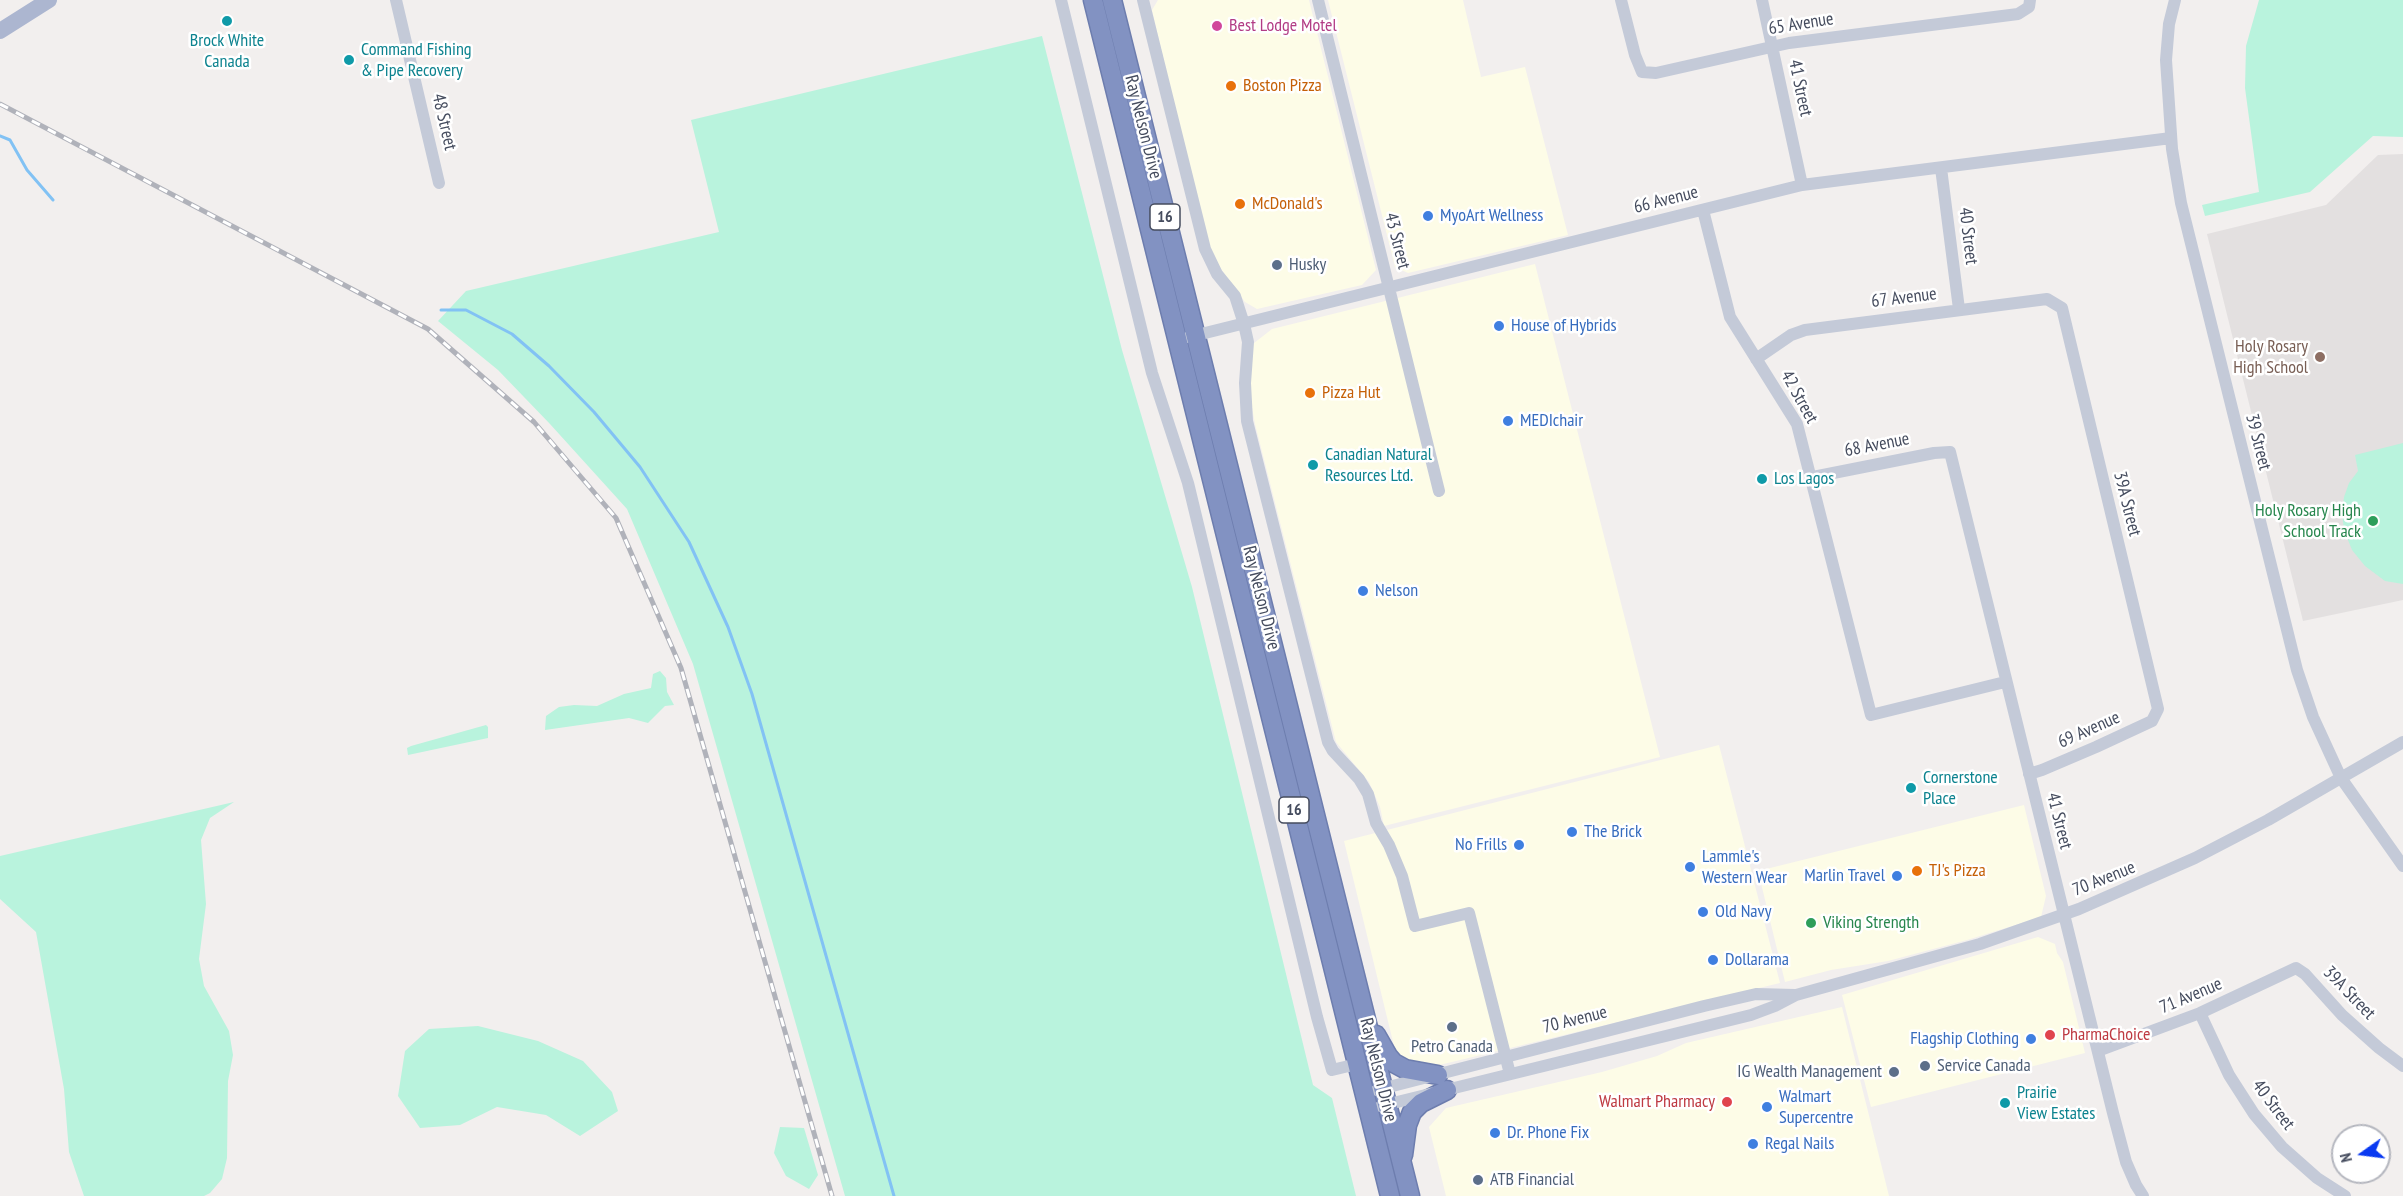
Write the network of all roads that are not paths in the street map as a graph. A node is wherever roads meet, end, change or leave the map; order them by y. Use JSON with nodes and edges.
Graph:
{"nodes":[{"id":1,"x":49,"y":0,"type":"edge"},
{"id":2,"x":396,"y":0,"type":"edge"},
{"id":3,"x":1061,"y":0,"type":"edge"},
{"id":4,"x":1093,"y":0,"type":"edge"},
{"id":5,"x":1112,"y":0,"type":"edge"},
{"id":6,"x":1143,"y":0,"type":"edge"},
{"id":7,"x":1318,"y":0,"type":"edge"},
{"id":8,"x":1621,"y":0,"type":"edge"},
{"id":9,"x":1762,"y":0,"type":"edge"},
{"id":10,"x":2030,"y":0,"type":"edge"},
{"id":11,"x":2175,"y":0,"type":"edge"},
{"id":12,"x":0,"y":32,"type":"edge"},
{"id":13,"x":1773,"y":46,"type":"junction"},
{"id":14,"x":2171,"y":138,"type":"junction"},
{"id":15,"x":1941,"y":168,"type":"junction"},
{"id":16,"x":439,"y":183,"type":"dead end"},
{"id":17,"x":1802,"y":185,"type":"junction"},
{"id":18,"x":1703,"y":210,"type":"junction"},
{"id":19,"x":1390,"y":287,"type":"junction"},
{"id":20,"x":2061,"y":308,"type":"joint"},
{"id":21,"x":1959,"y":309,"type":"junction"},
{"id":22,"x":1244,"y":324,"type":"junction"},
{"id":23,"x":1186,"y":337,"type":"junction"},
{"id":24,"x":1756,"y":359,"type":"junction"},
{"id":25,"x":1950,"y":452,"type":"joint"},
{"id":26,"x":1813,"y":477,"type":"junction"},
{"id":27,"x":1439,"y":491,"type":"dead end"},
{"id":28,"x":2005,"y":682,"type":"junction"},
{"id":29,"x":2158,"y":709,"type":"joint"},
{"id":30,"x":2403,"y":742,"type":"edge"},
{"id":31,"x":2029,"y":774,"type":"junction"},
{"id":32,"x":2341,"y":777,"type":"junction"},
{"id":33,"x":2403,"y":866,"type":"edge"},
{"id":34,"x":2064,"y":914,"type":"junction"},
{"id":35,"x":2296,"y":968,"type":"joint"},
{"id":36,"x":1796,"y":995,"type":"junction"},
{"id":37,"x":1363,"y":1011,"type":"junction"},
{"id":38,"x":2200,"y":1013,"type":"junction"},
{"id":39,"x":2098,"y":1051,"type":"junction"},
{"id":40,"x":1505,"y":1056,"type":"junction"},
{"id":41,"x":1357,"y":1064,"type":"junction"},
{"id":42,"x":2403,"y":1066,"type":"edge"},
{"id":43,"x":1510,"y":1074,"type":"junction"},
{"id":44,"x":1443,"y":1082,"type":"junction"},
{"id":45,"x":1384,"y":1097,"type":"junction"},
{"id":46,"x":1366,"y":1102,"type":"junction"},
{"id":47,"x":1402,"y":1166,"type":"junction"},
{"id":48,"x":1389,"y":1196,"type":"edge"},
{"id":49,"x":1410,"y":1196,"type":"edge"},
{"id":50,"x":2143,"y":1196,"type":"edge"},
{"id":51,"x":2345,"y":1196,"type":"edge"}],
"edges":[{"from":1,"to":12,"type":"main road"},
{"from":2,"to":16,"type":"street","name":"48 Street"},
{"from":3,"to":41,"type":"street"},
{"from":4,"to":23,"type":"highway","name":"Ray Nelson Drive","number":"16"},
{"from":5,"to":23,"type":"highway","name":"Ray Nelson Drive","number":"16"},
{"from":6,"to":22,"type":"street"},
{"from":7,"to":19,"type":"street","name":"43 Street"},
{"from":8,"to":13,"type":"street","name":"65 Avenue"},
{"from":9,"to":13,"type":"street","name":"41 Street"},
{"from":10,"to":13,"type":"street","name":"65 Avenue"},
{"from":11,"to":14,"type":"street","name":"39 Street"},
{"from":13,"to":17,"type":"street","name":"41 Street"},
{"from":14,"to":15,"type":"street","name":"66 Avenue"},
{"from":14,"to":32,"type":"street","name":"39 Street"},
{"from":15,"to":17,"type":"street","name":"66 Avenue"},
{"from":15,"to":21,"type":"street","name":"40 Street"},
{"from":17,"to":18,"type":"street","name":"66 Avenue"},
{"from":18,"to":19,"type":"street","name":"66 Avenue"},
{"from":18,"to":24,"type":"street","name":"42 Street"},
{"from":19,"to":22,"type":"street","name":"66 Avenue"},
{"from":19,"to":27,"type":"street","name":"43 Street"},
{"from":20,"to":21,"type":"street","name":"67 Avenue"},
{"from":20,"to":29,"type":"street","name":"39A Street"},
{"from":21,"to":24,"type":"street","name":"67 Avenue"},
{"from":22,"to":23,"type":"street","name":"66 Avenue"},
{"from":22,"to":40,"type":"street"},
{"from":23,"to":37,"type":"highway","name":"Ray Nelson Drive","number":"16"},
{"from":23,"to":41,"type":"highway","name":"Ray Nelson Drive","number":"16"},
{"from":24,"to":26,"type":"street","name":"42 Street"},
{"from":25,"to":26,"type":"street","name":"68 Avenue"},
{"from":25,"to":28,"type":"street","name":"41 Street"},
{"from":26,"to":28,"type":"street","name":"42 Street"},
{"from":28,"to":31,"type":"street","name":"41 Street"},
{"from":29,"to":31,"type":"street","name":"69 Avenue"},
{"from":30,"to":32,"type":"street","name":"70 Avenue"},
{"from":31,"to":34,"type":"street","name":"41 Street"},
{"from":32,"to":33,"type":"street","name":"39 Street"},
{"from":32,"to":34,"type":"street","name":"70 Avenue"},
{"from":34,"to":36,"type":"street","name":"70 Avenue"},
{"from":34,"to":39,"type":"street","name":"41 Street"},
{"from":35,"to":38,"type":"street","name":"71 Avenue"},
{"from":35,"to":42,"type":"street","name":"39A Street"},
{"from":36,"to":40,"type":"street","name":"70 Avenue"},
{"from":36,"to":43,"type":"street","name":"70 Avenue"},
{"from":37,"to":44,"type":"highway"},
{"from":37,"to":45,"type":"highway","name":"Ray Nelson Drive","number":"16"},
{"from":38,"to":39,"type":"street","name":"71 Avenue"},
{"from":38,"to":51,"type":"street","name":"40 Street"},
{"from":39,"to":50,"type":"street","name":"41 Street"},
{"from":40,"to":43,"type":"street"},
{"from":40,"to":44,"type":"street","name":"70 Avenue"},
{"from":41,"to":46,"type":"highway","name":"Ray Nelson Drive","number":"16"},
{"from":43,"to":44,"type":"street","name":"70 Avenue"},
{"from":44,"to":45,"type":"street","name":"70 Avenue"},
{"from":44,"to":45,"type":"street","name":"70 Avenue"},
{"from":44,"to":47,"type":"highway"},
{"from":45,"to":46,"type":"street","name":"70 Avenue"},
{"from":45,"to":47,"type":"highway","name":"Ray Nelson Drive","number":"16"},
{"from":46,"to":48,"type":"highway","name":"Ray Nelson Drive","number":"16"},
{"from":47,"to":49,"type":"highway","name":"Ray Nelson Drive","number":"16"}]}
